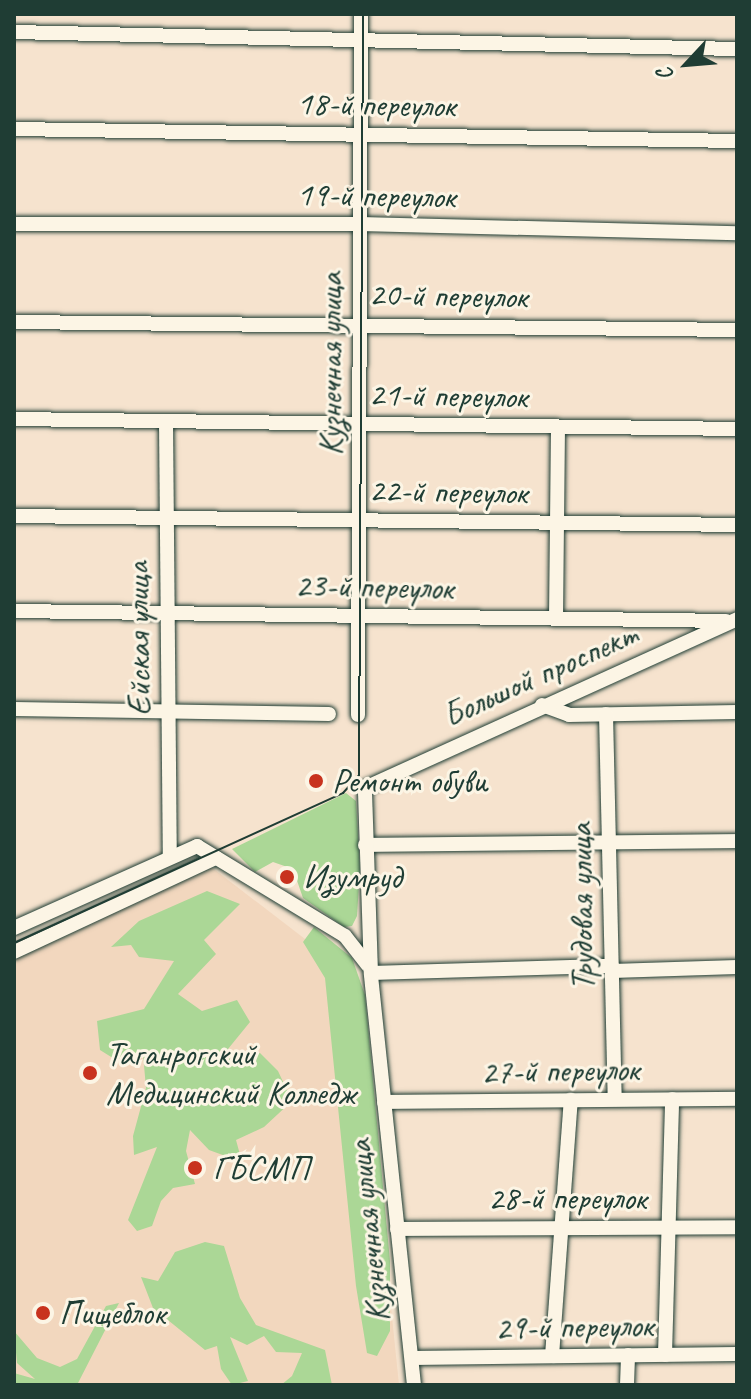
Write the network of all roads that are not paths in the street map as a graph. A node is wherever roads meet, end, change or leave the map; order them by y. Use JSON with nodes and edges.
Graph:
{"nodes":[{"id":1,"x":361,"y":14,"type":"edge"},
{"id":2,"x":14,"y":32,"type":"edge"},
{"id":3,"x":361,"y":40,"type":"junction"},
{"id":4,"x":737,"y":49,"type":"edge"},
{"id":5,"x":14,"y":129,"type":"edge"},
{"id":6,"x":361,"y":133,"type":"junction"},
{"id":7,"x":737,"y":141,"type":"edge"},
{"id":8,"x":14,"y":224,"type":"edge"},
{"id":9,"x":360,"y":224,"type":"junction"},
{"id":10,"x":737,"y":233,"type":"edge"},
{"id":11,"x":14,"y":322,"type":"edge"},
{"id":12,"x":360,"y":323,"type":"junction"},
{"id":13,"x":737,"y":330,"type":"edge"},
{"id":14,"x":14,"y":419,"type":"edge"},
{"id":15,"x":166,"y":421,"type":"junction"},
{"id":16,"x":359,"y":424,"type":"junction"},
{"id":17,"x":558,"y":427,"type":"junction"},
{"id":18,"x":737,"y":429,"type":"edge"},
{"id":19,"x":14,"y":516,"type":"edge"},
{"id":20,"x":167,"y":518,"type":"junction"},
{"id":21,"x":359,"y":520,"type":"junction"},
{"id":22,"x":557,"y":523,"type":"junction"},
{"id":23,"x":737,"y":525,"type":"edge"},
{"id":24,"x":14,"y":611,"type":"edge"},
{"id":25,"x":168,"y":613,"type":"junction"},
{"id":26,"x":359,"y":616,"type":"junction"},
{"id":27,"x":556,"y":618,"type":"junction"},
{"id":28,"x":735,"y":620,"type":"edge"},
{"id":29,"x":542,"y":705,"type":"junction"},
{"id":30,"x":14,"y":709,"type":"edge"},
{"id":31,"x":169,"y":712,"type":"junction"},
{"id":32,"x":737,"y":712,"type":"edge"},
{"id":33,"x":329,"y":714,"type":"dead end"},
{"id":34,"x":606,"y":714,"type":"junction"},
{"id":35,"x":358,"y":715,"type":"dead end"},
{"id":36,"x":369,"y":785,"type":"joint"},
{"id":37,"x":609,"y":841,"type":"junction"},
{"id":38,"x":737,"y":841,"type":"edge"},
{"id":39,"x":365,"y":845,"type":"junction"},
{"id":40,"x":170,"y":857,"type":"junction"},
{"id":41,"x":216,"y":858,"type":"junction"},
{"id":42,"x":369,"y":922,"type":"junction"},
{"id":43,"x":14,"y":928,"type":"edge"},
{"id":44,"x":345,"y":936,"type":"junction"},
{"id":45,"x":14,"y":952,"type":"edge"},
{"id":46,"x":737,"y":967,"type":"edge"},
{"id":47,"x":612,"y":968,"type":"junction"},
{"id":48,"x":371,"y":973,"type":"junction"},
{"id":49,"x":615,"y":1099,"type":"junction"},
{"id":50,"x":672,"y":1099,"type":"junction"},
{"id":51,"x":737,"y":1099,"type":"edge"},
{"id":52,"x":571,"y":1100,"type":"junction"},
{"id":53,"x":384,"y":1102,"type":"junction"},
{"id":54,"x":737,"y":1227,"type":"edge"},
{"id":55,"x":561,"y":1228,"type":"junction"},
{"id":56,"x":668,"y":1228,"type":"junction"},
{"id":57,"x":397,"y":1229,"type":"junction"},
{"id":58,"x":737,"y":1354,"type":"edge"},
{"id":59,"x":628,"y":1355,"type":"junction"},
{"id":60,"x":665,"y":1355,"type":"junction"},
{"id":61,"x":552,"y":1356,"type":"junction"},
{"id":62,"x":412,"y":1358,"type":"junction"},
{"id":63,"x":414,"y":1385,"type":"edge"},
{"id":64,"x":627,"y":1385,"type":"edge"}],
"edges":[{"from":1,"to":3,"type":"street","name":"Кузнечная улица"},
{"from":2,"to":3,"type":"street"},
{"from":3,"to":4,"type":"street"},
{"from":3,"to":6,"type":"street","name":"Кузнечная улица"},
{"from":5,"to":6,"type":"street","name":"18-й переулок"},
{"from":6,"to":7,"type":"street","name":"18-й переулок"},
{"from":6,"to":9,"type":"street","name":"Кузнечная улица"},
{"from":8,"to":9,"type":"street","name":"19-й переулок"},
{"from":9,"to":10,"type":"street","name":"19-й переулок"},
{"from":9,"to":12,"type":"street","name":"Кузнечная улица"},
{"from":11,"to":12,"type":"street","name":"20-й переулок"},
{"from":12,"to":13,"type":"street","name":"20-й переулок"},
{"from":12,"to":16,"type":"street","name":"Кузнечная улица"},
{"from":14,"to":15,"type":"street","name":"21-й переулок"},
{"from":15,"to":16,"type":"street","name":"21-й переулок"},
{"from":15,"to":20,"type":"street","name":"Ейская улица"},
{"from":16,"to":17,"type":"street","name":"21-й переулок"},
{"from":16,"to":21,"type":"street","name":"Кузнечная улица"},
{"from":17,"to":18,"type":"street","name":"21-й переулок"},
{"from":17,"to":22,"type":"street"},
{"from":19,"to":20,"type":"street","name":"22-й переулок"},
{"from":20,"to":21,"type":"street","name":"22-й переулок"},
{"from":20,"to":25,"type":"street","name":"Ейская улица"},
{"from":21,"to":22,"type":"street","name":"22-й переулок"},
{"from":21,"to":26,"type":"street","name":"Кузнечная улица"},
{"from":22,"to":23,"type":"street","name":"22-й переулок"},
{"from":22,"to":27,"type":"street"},
{"from":24,"to":25,"type":"street","name":"23-й переулок"},
{"from":25,"to":26,"type":"street","name":"23-й переулок"},
{"from":25,"to":31,"type":"street","name":"Ейская улица"},
{"from":26,"to":27,"type":"street","name":"23-й переулок"},
{"from":26,"to":35,"type":"street","name":"Кузнечная улица"},
{"from":27,"to":28,"type":"street","name":"23-й переулок"},
{"from":28,"to":29,"type":"street","name":"Большой проспект"},
{"from":29,"to":34,"type":"street"},
{"from":29,"to":36,"type":"street","name":"Большой проспект"},
{"from":30,"to":31,"type":"street"},
{"from":31,"to":33,"type":"street"},
{"from":31,"to":40,"type":"street","name":"Ейская улица"},
{"from":32,"to":34,"type":"street"},
{"from":34,"to":37,"type":"street","name":"Трудовая улица"},
{"from":36,"to":39,"type":"street","name":"Кузнечная улица"},
{"from":37,"to":38,"type":"street"},
{"from":37,"to":39,"type":"street"},
{"from":37,"to":47,"type":"street","name":"Трудовая улица"},
{"from":39,"to":42,"type":"street","name":"Кузнечная улица"},
{"from":40,"to":41,"type":"street"},
{"from":40,"to":43,"type":"street"},
{"from":41,"to":44,"type":"street"},
{"from":41,"to":45,"type":"street"},
{"from":42,"to":44,"type":"street"},
{"from":42,"to":48,"type":"street","name":"Кузнечная улица"},
{"from":44,"to":48,"type":"street"},
{"from":46,"to":47,"type":"street"},
{"from":47,"to":48,"type":"street"},
{"from":47,"to":49,"type":"street","name":"Трудовая улица"},
{"from":48,"to":53,"type":"street","name":"Кузнечная улица"},
{"from":49,"to":50,"type":"street","name":"27-й переулок"},
{"from":49,"to":52,"type":"street","name":"27-й переулок"},
{"from":50,"to":51,"type":"street","name":"27-й переулок"},
{"from":50,"to":56,"type":"street"},
{"from":52,"to":53,"type":"street","name":"27-й переулок"},
{"from":52,"to":55,"type":"street"},
{"from":53,"to":57,"type":"street","name":"Кузнечная улица"},
{"from":54,"to":56,"type":"street","name":"28-й переулок"},
{"from":55,"to":56,"type":"street","name":"28-й переулок"},
{"from":55,"to":57,"type":"street","name":"28-й переулок"},
{"from":55,"to":61,"type":"street"},
{"from":56,"to":60,"type":"street"},
{"from":57,"to":62,"type":"street","name":"Кузнечная улица"},
{"from":58,"to":60,"type":"street","name":"29-й переулок"},
{"from":59,"to":60,"type":"street","name":"29-й переулок"},
{"from":59,"to":61,"type":"street","name":"29-й переулок"},
{"from":59,"to":64,"type":"street"},
{"from":61,"to":62,"type":"street","name":"29-й переулок"},
{"from":62,"to":63,"type":"street","name":"Кузнечная улица"}]}
